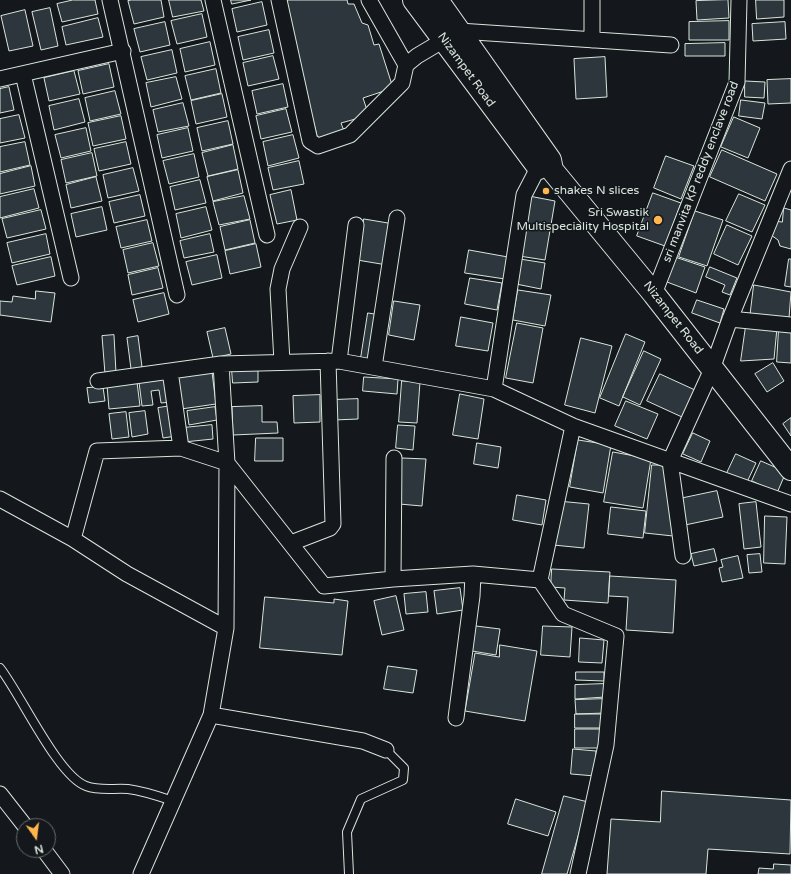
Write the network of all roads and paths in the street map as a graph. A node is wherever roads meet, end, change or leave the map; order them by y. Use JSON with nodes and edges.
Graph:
{"nodes":[{"id":1,"x":110,"y":0,"type":"edge"},
{"id":2,"x":213,"y":0,"type":"edge"},
{"id":3,"x":279,"y":0,"type":"edge"},
{"id":4,"x":369,"y":0,"type":"edge"},
{"id":5,"x":414,"y":0,"type":"edge"},
{"id":6,"x":436,"y":0,"type":"edge"},
{"id":7,"x":592,"y":0,"type":"edge"},
{"id":8,"x":739,"y":0,"type":"edge"},
{"id":9,"x":451,"y":36,"type":"junction"},
{"id":10,"x":592,"y":40,"type":"junction"},
{"id":11,"x":671,"y":45,"type":"dead end"},
{"id":12,"x":123,"y":51,"type":"junction"},
{"id":13,"x":406,"y":65,"type":"junction"},
{"id":14,"x":23,"y":74,"type":"junction"},
{"id":15,"x":0,"y":79,"type":"edge"},
{"id":16,"x":545,"y":169,"type":"junction"},
{"id":17,"x":791,"y":169,"type":"edge"},
{"id":18,"x":397,"y":218,"type":"dead end"},
{"id":19,"x":356,"y":224,"type":"dead end"},
{"id":20,"x":300,"y":227,"type":"dead end"},
{"id":21,"x":267,"y":235,"type":"dead end"},
{"id":22,"x":71,"y":278,"type":"dead end"},
{"id":23,"x":654,"y":294,"type":"junction"},
{"id":24,"x":177,"y":295,"type":"dead end"},
{"id":25,"x":730,"y":319,"type":"junction"},
{"id":26,"x":791,"y":325,"type":"edge"},
{"id":27,"x":334,"y":361,"type":"junction"},
{"id":28,"x":282,"y":362,"type":"junction"},
{"id":29,"x":221,"y":364,"type":"junction"},
{"id":30,"x":374,"y":367,"type":"junction"},
{"id":31,"x":712,"y":369,"type":"junction"},
{"id":32,"x":170,"y":371,"type":"junction"},
{"id":33,"x":98,"y":381,"type":"dead end"},
{"id":34,"x":494,"y":389,"type":"junction"},
{"id":35,"x":573,"y":426,"type":"junction"},
{"id":36,"x":181,"y":448,"type":"junction"},
{"id":37,"x":394,"y":458,"type":"dead end"},
{"id":38,"x":670,"y":461,"type":"junction"},
{"id":39,"x":227,"y":463,"type":"junction"},
{"id":40,"x":791,"y":469,"type":"edge"},
{"id":41,"x":0,"y":499,"type":"edge"},
{"id":42,"x":791,"y":504,"type":"edge"},
{"id":43,"x":72,"y":539,"type":"junction"},
{"id":44,"x":291,"y":543,"type":"junction"},
{"id":45,"x":684,"y":556,"type":"dead end"},
{"id":46,"x":473,"y":574,"type":"junction"},
{"id":47,"x":393,"y":579,"type":"junction"},
{"id":48,"x":540,"y":580,"type":"junction"},
{"id":49,"x":226,"y":628,"type":"junction"},
{"id":50,"x":0,"y":668,"type":"edge"},
{"id":51,"x":211,"y":715,"type":"junction"},
{"id":52,"x":456,"y":718,"type":"dead end"},
{"id":53,"x":386,"y":750,"type":"joint"},
{"id":54,"x":0,"y":794,"type":"edge"},
{"id":55,"x":173,"y":801,"type":"junction"},
{"id":56,"x":19,"y":818,"type":"edge"},
{"id":57,"x":50,"y":858,"type":"edge"},
{"id":58,"x":62,"y":874,"type":"edge"},
{"id":59,"x":141,"y":874,"type":"edge"},
{"id":60,"x":349,"y":874,"type":"edge"},
{"id":61,"x":578,"y":874,"type":"edge"}],
"edges":[{"from":1,"to":12,"type":"street"},
{"from":2,"to":21,"type":"street"},
{"from":3,"to":13,"type":"street"},
{"from":4,"to":13,"type":"street"},
{"from":5,"to":9,"type":"main road","name":"Nizampet Road"},
{"from":6,"to":9,"type":"main road","name":"Nizampet Road"},
{"from":7,"to":10,"type":"street"},
{"from":8,"to":23,"type":"street","name":"sri manvita KP reddy enclave road"},
{"from":9,"to":10,"type":"street"},
{"from":9,"to":13,"type":"street"},
{"from":9,"to":16,"type":"main road","name":"Nizampet Road"},
{"from":10,"to":11,"type":"street"},
{"from":12,"to":14,"type":"street"},
{"from":12,"to":24,"type":"street"},
{"from":14,"to":15,"type":"street"},
{"from":14,"to":22,"type":"street"},
{"from":16,"to":23,"type":"main road","name":"Nizampet Road"},
{"from":16,"to":34,"type":"street"},
{"from":17,"to":25,"type":"street"},
{"from":18,"to":30,"type":"street"},
{"from":19,"to":27,"type":"street"},
{"from":20,"to":28,"type":"street"},
{"from":23,"to":31,"type":"main road","name":"Nizampet Road"},
{"from":25,"to":26,"type":"street"},
{"from":25,"to":31,"type":"street"},
{"from":27,"to":28,"type":"street"},
{"from":27,"to":30,"type":"street"},
{"from":27,"to":44,"type":"street"},
{"from":28,"to":29,"type":"street"},
{"from":29,"to":32,"type":"street"},
{"from":29,"to":39,"type":"street"},
{"from":30,"to":34,"type":"street"},
{"from":31,"to":38,"type":"street"},
{"from":31,"to":40,"type":"main road","name":"Nizampet Road"},
{"from":32,"to":33,"type":"street"},
{"from":32,"to":36,"type":"street"},
{"from":34,"to":35,"type":"street"},
{"from":35,"to":38,"type":"street"},
{"from":35,"to":48,"type":"street"},
{"from":36,"to":39,"type":"street"},
{"from":36,"to":43,"type":"street"},
{"from":37,"to":47,"type":"street"},
{"from":38,"to":42,"type":"street"},
{"from":38,"to":45,"type":"street"},
{"from":39,"to":44,"type":"street"},
{"from":39,"to":49,"type":"street"},
{"from":41,"to":43,"type":"street"},
{"from":43,"to":49,"type":"street"},
{"from":44,"to":47,"type":"street"},
{"from":46,"to":47,"type":"street"},
{"from":46,"to":48,"type":"street"},
{"from":46,"to":52,"type":"street"},
{"from":48,"to":61,"type":"street"},
{"from":49,"to":51,"type":"street"},
{"from":50,"to":55,"type":"lane"},
{"from":51,"to":53,"type":"street"},
{"from":51,"to":55,"type":"street"},
{"from":53,"to":60,"type":"lane"},
{"from":54,"to":56,"type":"street"},
{"from":55,"to":59,"type":"street"},
{"from":57,"to":58,"type":"street"}]}
